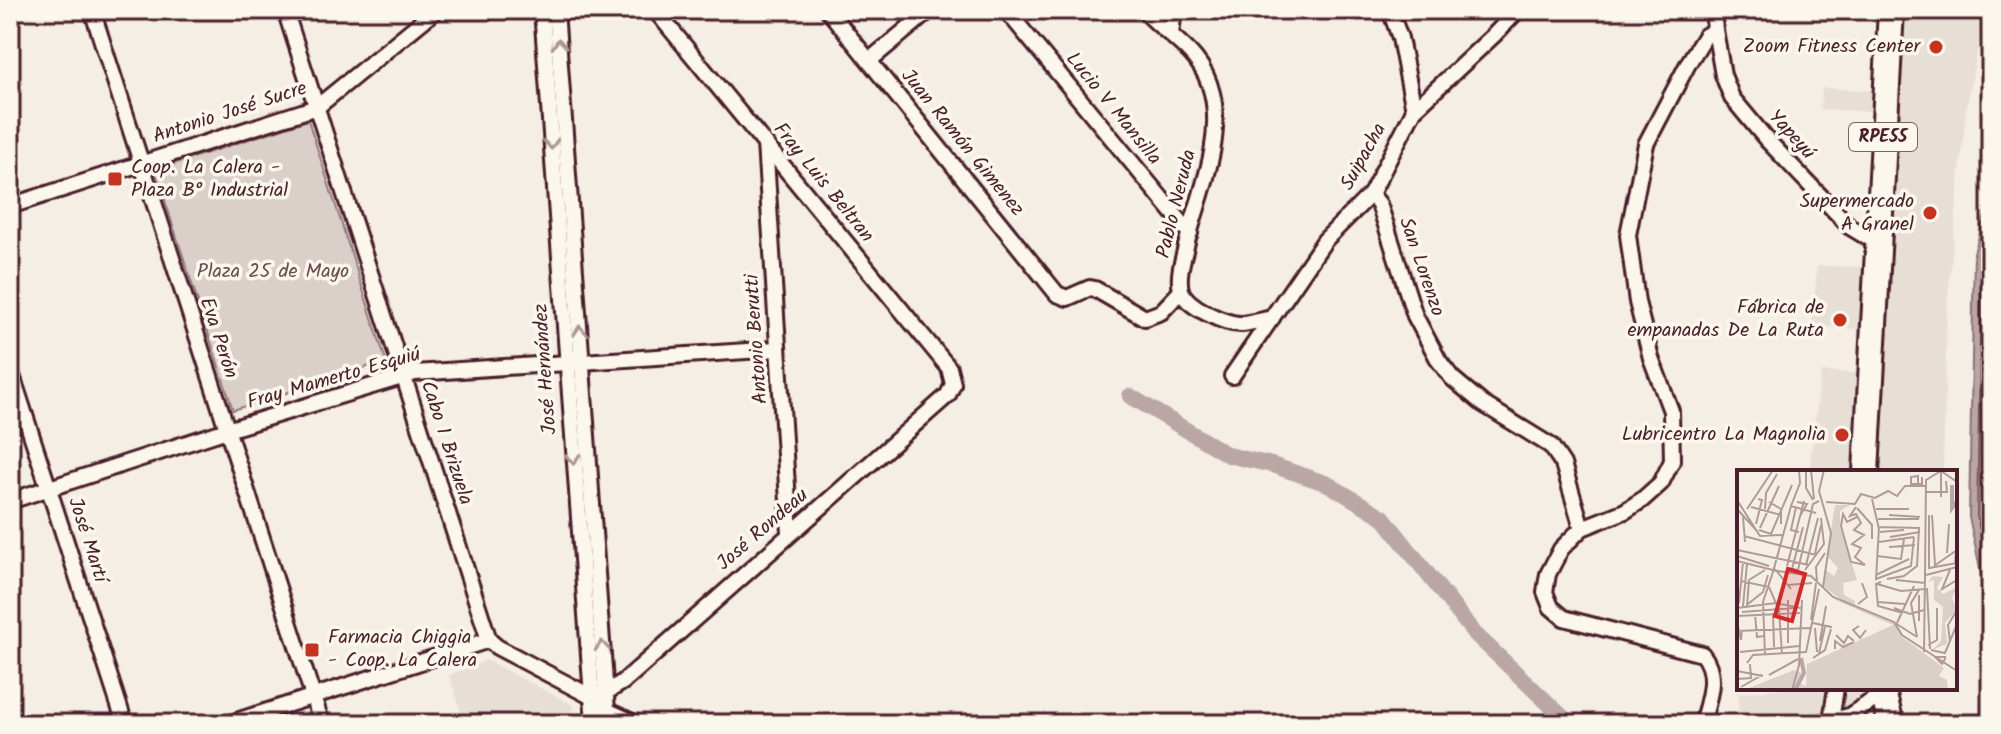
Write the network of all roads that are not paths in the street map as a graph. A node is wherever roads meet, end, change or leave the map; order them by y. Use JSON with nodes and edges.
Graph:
{"nodes":[{"id":1,"x":92,"y":10,"type":"edge"},
{"id":2,"x":285,"y":10,"type":"edge"},
{"id":3,"x":436,"y":10,"type":"edge"},
{"id":4,"x":542,"y":10,"type":"edge"},
{"id":5,"x":556,"y":10,"type":"edge"},
{"id":6,"x":655,"y":10,"type":"edge"},
{"id":7,"x":828,"y":10,"type":"edge"},
{"id":8,"x":930,"y":10,"type":"edge"},
{"id":9,"x":1006,"y":10,"type":"edge"},
{"id":10,"x":1144,"y":10,"type":"edge"},
{"id":11,"x":1174,"y":10,"type":"edge"},
{"id":12,"x":1390,"y":10,"type":"edge"},
{"id":13,"x":1518,"y":10,"type":"edge"},
{"id":14,"x":1713,"y":10,"type":"edge"},
{"id":15,"x":1891,"y":10,"type":"edge"},
{"id":16,"x":1715,"y":30,"type":"junction"},
{"id":17,"x":1171,"y":34,"type":"junction"},
{"id":18,"x":870,"y":60,"type":"junction"},
{"id":19,"x":555,"y":91,"type":"junction"},
{"id":20,"x":317,"y":107,"type":"junction"},
{"id":21,"x":1414,"y":110,"type":"junction"},
{"id":22,"x":765,"y":143,"type":"junction"},
{"id":23,"x":141,"y":163,"type":"junction"},
{"id":24,"x":1371,"y":194,"type":"junction"},
{"id":25,"x":10,"y":206,"type":"edge"},
{"id":26,"x":1190,"y":233,"type":"junction"},
{"id":27,"x":1878,"y":238,"type":"junction"},
{"id":28,"x":1876,"y":263,"type":"junction"},
{"id":29,"x":1181,"y":291,"type":"junction"},
{"id":30,"x":1272,"y":318,"type":"junction"},
{"id":31,"x":777,"y":349,"type":"junction"},
{"id":32,"x":566,"y":363,"type":"junction"},
{"id":33,"x":582,"y":363,"type":"junction"},
{"id":34,"x":10,"y":369,"type":"edge"},
{"id":35,"x":403,"y":376,"type":"junction"},
{"id":36,"x":1232,"y":376,"type":"dead end"},
{"id":37,"x":953,"y":384,"type":"joint"},
{"id":38,"x":227,"y":430,"type":"junction"},
{"id":39,"x":1859,"y":470,"type":"edge"},
{"id":40,"x":1866,"y":470,"type":"edge"},
{"id":41,"x":49,"y":490,"type":"junction"},
{"id":42,"x":10,"y":501,"type":"edge"},
{"id":43,"x":1582,"y":528,"type":"junction"},
{"id":44,"x":790,"y":533,"type":"junction"},
{"id":45,"x":489,"y":640,"type":"junction"},
{"id":46,"x":1836,"y":690,"type":"edge"},
{"id":47,"x":1882,"y":691,"type":"edge"},
{"id":48,"x":599,"y":695,"type":"junction"},
{"id":49,"x":313,"y":696,"type":"junction"},
{"id":50,"x":607,"y":717,"type":"edge"},
{"id":51,"x":1831,"y":721,"type":"junction"},
{"id":52,"x":125,"y":724,"type":"edge"},
{"id":53,"x":227,"y":724,"type":"edge"},
{"id":54,"x":322,"y":724,"type":"edge"},
{"id":55,"x":594,"y":724,"type":"edge"},
{"id":56,"x":637,"y":724,"type":"edge"},
{"id":57,"x":1702,"y":724,"type":"edge"},
{"id":58,"x":1814,"y":724,"type":"edge"},
{"id":59,"x":1891,"y":724,"type":"edge"}],
"edges":[{"from":1,"to":23,"type":"street","name":"Eva Perón"},
{"from":2,"to":20,"type":"street","name":"Cabo 1 Brizuela"},
{"from":3,"to":20,"type":"street","name":"Antonio José Sucre"},
{"from":4,"to":19,"type":"street","name":"José Hernández"},
{"from":19,"to":5,"type":"street","name":"José Hernández","one_way":true},
{"from":6,"to":22,"type":"street","name":"Fray Luis Beltran"},
{"from":7,"to":18,"type":"street","name":"Juan Ramón Gimenez"},
{"from":8,"to":18,"type":"street"},
{"from":9,"to":26,"type":"street","name":"Lucio V Mansilla"},
{"from":10,"to":17,"type":"street","name":"Pablo Neruda"},
{"from":11,"to":17,"type":"street"},
{"from":12,"to":21,"type":"street"},
{"from":13,"to":21,"type":"street","name":"Suipacha"},
{"from":14,"to":16,"type":"street","name":"Yapeyú"},
{"from":15,"to":27,"type":"main road","number":"RPE55"},
{"from":16,"to":27,"type":"street","name":"Yapeyú"},
{"from":16,"to":43,"type":"street"},
{"from":17,"to":26,"type":"street","name":"Pablo Neruda"},
{"from":18,"to":29,"type":"street","name":"Juan Ramón Gimenez"},
{"from":19,"to":32,"type":"street","name":"José Hernández","one_way":true},
{"from":33,"to":19,"type":"street","name":"José Hernández","one_way":true},
{"from":20,"to":23,"type":"street","name":"Antonio José Sucre"},
{"from":20,"to":35,"type":"street","name":"Cabo 1 Brizuela"},
{"from":21,"to":24,"type":"street","name":"Suipacha"},
{"from":22,"to":31,"type":"street","name":"Antonio Berutti"},
{"from":22,"to":37,"type":"street","name":"Fray Luis Beltran"},
{"from":23,"to":25,"type":"street","name":"Antonio José Sucre"},
{"from":23,"to":38,"type":"street","name":"Eva Perón"},
{"from":24,"to":30,"type":"street","name":"Suipacha"},
{"from":24,"to":43,"type":"street","name":"San Lorenzo"},
{"from":26,"to":29,"type":"street","name":"Pablo Neruda"},
{"from":27,"to":28,"type":"main road","number":"RPE55"},
{"from":28,"to":39,"type":"main road","number":"RPE55"},
{"from":28,"to":40,"type":"main road","number":"RPE55"},
{"from":29,"to":30,"type":"street"},
{"from":30,"to":36,"type":"street","name":"Suipacha"},
{"from":31,"to":33,"type":"street","name":"Fray Mamerto Esquiú"},
{"from":31,"to":44,"type":"street","name":"Antonio Berutti"},
{"from":32,"to":33,"type":"street","name":"Fray Mamerto Esquiú"},
{"from":32,"to":35,"type":"street","name":"Fray Mamerto Esquiú"},
{"from":32,"to":48,"type":"street","name":"José Hernández","one_way":true},
{"from":48,"to":33,"type":"street","name":"José Hernández","one_way":true},
{"from":34,"to":41,"type":"street","name":"José Martí"},
{"from":35,"to":38,"type":"street","name":"Fray Mamerto Esquiú"},
{"from":35,"to":45,"type":"street","name":"Cabo 1 Brizuela"},
{"from":37,"to":44,"type":"street","name":"José Rondeau"},
{"from":38,"to":41,"type":"street","name":"Fray Mamerto Esquiú"},
{"from":38,"to":49,"type":"street","name":"Eva Perón"},
{"from":41,"to":42,"type":"street","name":"Fray Mamerto Esquiú"},
{"from":41,"to":52,"type":"street","name":"José Martí"},
{"from":43,"to":57,"type":"street"},
{"from":44,"to":48,"type":"street","name":"José Rondeau"},
{"from":45,"to":48,"type":"street"},
{"from":45,"to":49,"type":"street"},
{"from":46,"to":51,"type":"street"},
{"from":47,"to":51,"type":"street"},
{"from":47,"to":59,"type":"main road"},
{"from":48,"to":50,"type":"street"},
{"from":48,"to":55,"type":"street","name":"José Hernández"},
{"from":49,"to":53,"type":"street"},
{"from":49,"to":54,"type":"street","name":"Eva Perón"},
{"from":50,"to":56,"type":"street"},
{"from":51,"to":58,"type":"street"}]}
